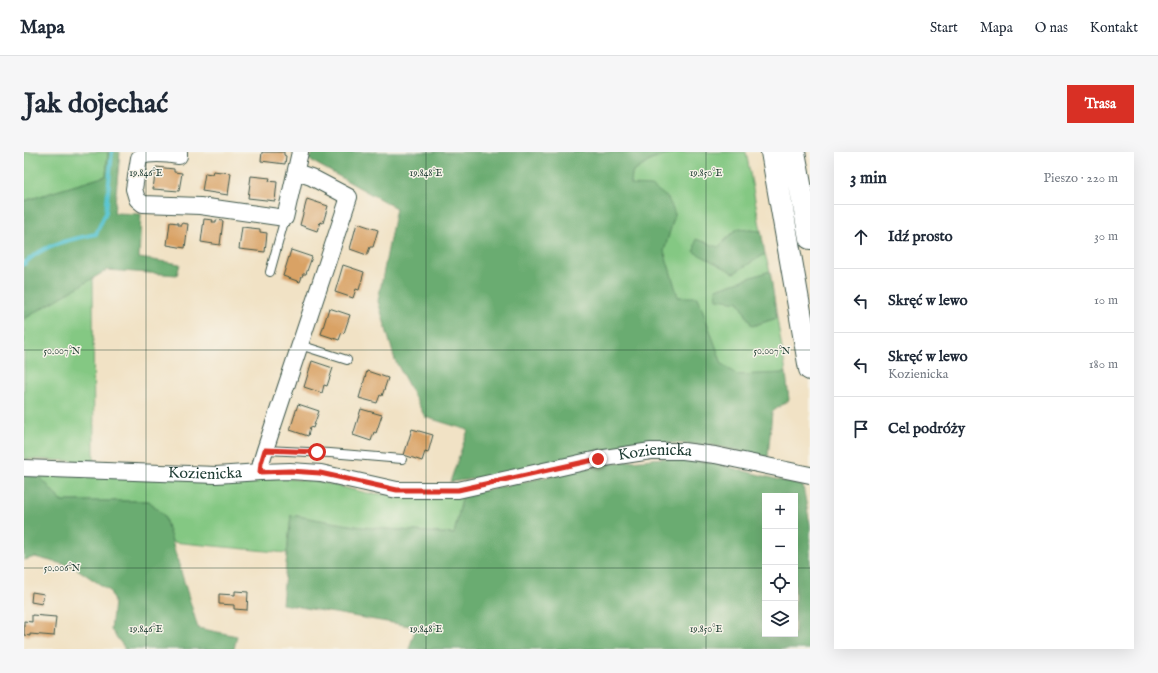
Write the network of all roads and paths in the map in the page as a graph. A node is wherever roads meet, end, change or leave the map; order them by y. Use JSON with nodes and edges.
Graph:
{"nodes":[{"id":1,"x":179,"y":152,"type":"edge"},
{"id":2,"x":300,"y":152,"type":"edge"},
{"id":3,"x":772,"y":152,"type":"edge"},
{"id":4,"x":794,"y":152,"type":"edge"},
{"id":5,"x":296,"y":172,"type":"junction"},
{"id":6,"x":285,"y":218,"type":"junction"},
{"id":7,"x":810,"y":238,"type":"edge"},
{"id":8,"x":270,"y":272,"type":"dead end"},
{"id":9,"x":300,"y":345,"type":"junction"},
{"id":10,"x":347,"y":360,"type":"dead end"},
{"id":11,"x":810,"y":369,"type":"edge"},
{"id":12,"x":265,"y":450,"type":"junction"},
{"id":13,"x":402,"y":460,"type":"dead end"},
{"id":14,"x":24,"y":468,"type":"edge"},
{"id":15,"x":260,"y":472,"type":"junction"},
{"id":16,"x":810,"y":475,"type":"edge"}],
"edges":[{"from":1,"to":6,"type":"street"},
{"from":2,"to":5,"type":"street"},
{"from":3,"to":11,"type":"highway"},
{"from":4,"to":7,"type":"highway"},
{"from":5,"to":6,"type":"street"},
{"from":5,"to":9,"type":"street"},
{"from":6,"to":8,"type":"lane"},
{"from":9,"to":10,"type":"lane"},
{"from":9,"to":12,"type":"street"},
{"from":12,"to":13,"type":"lane"},
{"from":12,"to":15,"type":"street"},
{"from":14,"to":15,"type":"street","name":"Kozienicka"},
{"from":15,"to":16,"type":"street","name":"Kozienicka"}]}
